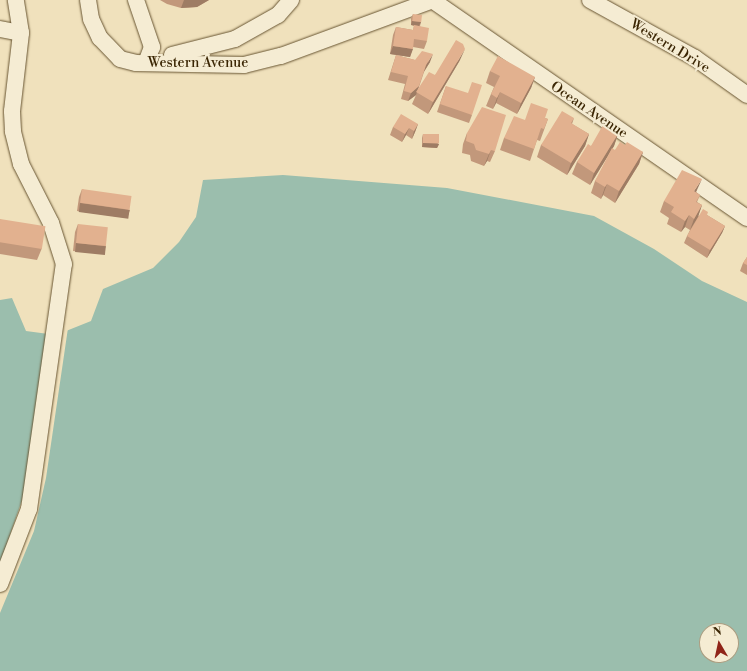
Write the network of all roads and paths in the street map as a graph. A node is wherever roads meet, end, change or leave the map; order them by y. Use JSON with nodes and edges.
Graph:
{"nodes":[{"id":1,"x":16,"y":0,"type":"edge"},
{"id":2,"x":88,"y":0,"type":"edge"},
{"id":3,"x":136,"y":0,"type":"edge"},
{"id":4,"x":291,"y":0,"type":"edge"},
{"id":5,"x":432,"y":0,"type":"edge"},
{"id":6,"x":590,"y":0,"type":"edge"},
{"id":7,"x":0,"y":29,"type":"edge"},
{"id":8,"x":21,"y":33,"type":"junction"},
{"id":9,"x":148,"y":58,"type":"junction"},
{"id":10,"x":747,"y":95,"type":"edge"},
{"id":11,"x":747,"y":218,"type":"edge"},
{"id":12,"x":0,"y":584,"type":"edge"}],
"edges":[{"from":1,"to":8,"type":"street"},
{"from":2,"to":9,"type":"street","name":"Western Avenue"},
{"from":3,"to":9,"type":"street"},
{"from":4,"to":9,"type":"street"},
{"from":5,"to":9,"type":"street","name":"Western Avenue"},
{"from":5,"to":11,"type":"street","name":"Ocean Avenue"},
{"from":6,"to":10,"type":"street","name":"Western Drive"},
{"from":7,"to":8,"type":"street"},
{"from":8,"to":12,"type":"street"}]}
